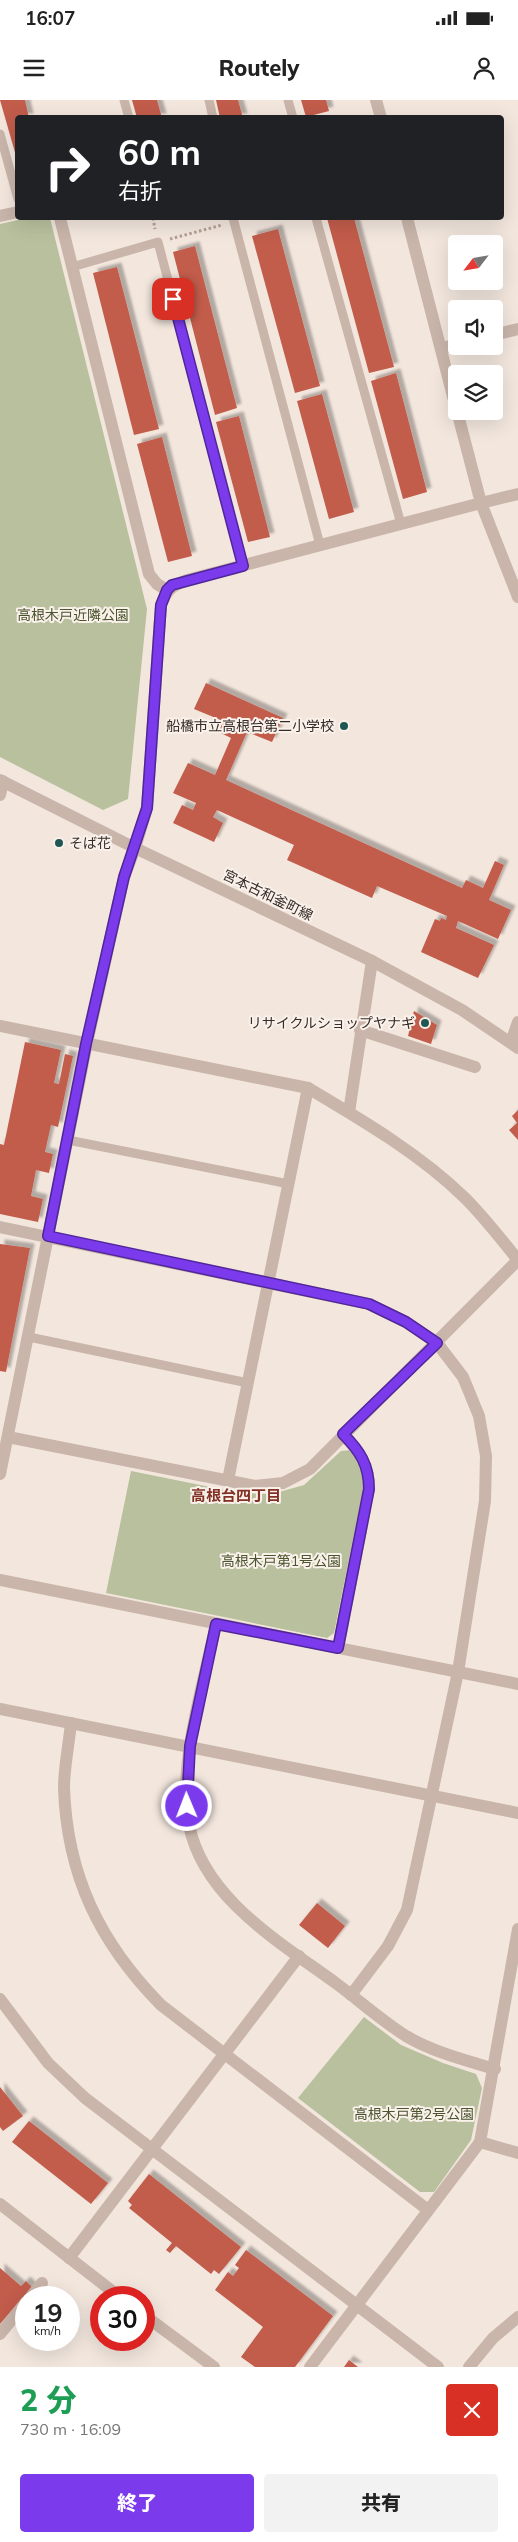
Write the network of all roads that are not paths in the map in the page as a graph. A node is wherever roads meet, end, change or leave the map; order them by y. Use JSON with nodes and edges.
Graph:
{"nodes":[{"id":1,"x":124,"y":100,"type":"edge"},
{"id":2,"x":209,"y":100,"type":"edge"},
{"id":3,"x":288,"y":100,"type":"edge"},
{"id":4,"x":376,"y":100,"type":"edge"},
{"id":5,"x":128,"y":115,"type":"edge"},
{"id":6,"x":212,"y":115,"type":"edge"},
{"id":7,"x":292,"y":115,"type":"edge"},
{"id":8,"x":380,"y":115,"type":"edge"},
{"id":9,"x":0,"y":134,"type":"edge"},
{"id":10,"x":15,"y":189,"type":"edge"},
{"id":11,"x":15,"y":213,"type":"edge"},
{"id":12,"x":0,"y":216,"type":"edge"},
{"id":13,"x":60,"y":220,"type":"edge"},
{"id":14,"x":234,"y":220,"type":"edge"},
{"id":15,"x":317,"y":220,"type":"edge"},
{"id":16,"x":408,"y":220,"type":"edge"},
{"id":17,"x":72,"y":267,"type":"junction"},
{"id":18,"x":518,"y":329,"type":"edge"},
{"id":19,"x":503,"y":333,"type":"edge"},
{"id":20,"x":448,"y":346,"type":"edge"},
{"id":21,"x":441,"y":348,"type":"junction"},
{"id":22,"x":448,"y":375,"type":"edge"},
{"id":23,"x":460,"y":420,"type":"edge"},
{"id":24,"x":518,"y":494,"type":"edge"},
{"id":25,"x":481,"y":504,"type":"junction"},
{"id":26,"x":401,"y":524,"type":"junction"},
{"id":27,"x":320,"y":546,"type":"junction"},
{"id":28,"x":243,"y":566,"type":"junction"},
{"id":29,"x":167,"y":590,"type":"junction"},
{"id":30,"x":518,"y":597,"type":"edge"},
{"id":31,"x":1,"y":781,"type":"edge"},
{"id":32,"x":0,"y":795,"type":"edge"},
{"id":33,"x":135,"y":848,"type":"junction"},
{"id":34,"x":372,"y":961,"type":"junction"},
{"id":35,"x":518,"y":1022,"type":"edge"},
{"id":36,"x":0,"y":1026,"type":"edge"},
{"id":37,"x":360,"y":1030,"type":"junction"},
{"id":38,"x":86,"y":1044,"type":"junction"},
{"id":39,"x":515,"y":1045,"type":"edge"},
{"id":40,"x":475,"y":1067,"type":"dead end"},
{"id":41,"x":308,"y":1088,"type":"junction"},
{"id":42,"x":349,"y":1112,"type":"junction"},
{"id":43,"x":68,"y":1140,"type":"junction"},
{"id":44,"x":289,"y":1184,"type":"junction"},
{"id":45,"x":0,"y":1227,"type":"edge"},
{"id":46,"x":48,"y":1236,"type":"junction"},
{"id":47,"x":518,"y":1260,"type":"edge"},
{"id":48,"x":269,"y":1284,"type":"junction"},
{"id":49,"x":29,"y":1337,"type":"junction"},
{"id":50,"x":437,"y":1343,"type":"junction"},
{"id":51,"x":248,"y":1383,"type":"junction"},
{"id":52,"x":343,"y":1434,"type":"junction"},
{"id":53,"x":8,"y":1437,"type":"junction"},
{"id":54,"x":0,"y":1474,"type":"edge"},
{"id":55,"x":228,"y":1480,"type":"junction"},
{"id":56,"x":0,"y":1580,"type":"edge"},
{"id":57,"x":216,"y":1624,"type":"junction"},
{"id":58,"x":338,"y":1648,"type":"junction"},
{"id":59,"x":458,"y":1672,"type":"junction"},
{"id":60,"x":518,"y":1684,"type":"edge"},
{"id":61,"x":0,"y":1708,"type":"edge"},
{"id":62,"x":71,"y":1723,"type":"junction"},
{"id":63,"x":190,"y":1746,"type":"junction"},
{"id":64,"x":432,"y":1796,"type":"junction"},
{"id":65,"x":518,"y":1813,"type":"edge"},
{"id":66,"x":518,"y":1930,"type":"edge"},
{"id":67,"x":299,"y":1956,"type":"junction"},
{"id":68,"x":351,"y":1995,"type":"junction"},
{"id":69,"x":0,"y":1999,"type":"edge"},
{"id":70,"x":225,"y":2053,"type":"junction"},
{"id":71,"x":495,"y":2069,"type":"junction"},
{"id":72,"x":480,"y":2142,"type":"junction"},
{"id":73,"x":152,"y":2149,"type":"junction"},
{"id":74,"x":518,"y":2153,"type":"edge"},
{"id":75,"x":0,"y":2204,"type":"edge"},
{"id":76,"x":428,"y":2210,"type":"junction"},
{"id":77,"x":69,"y":2258,"type":"junction"},
{"id":78,"x":42,"y":2283,"type":"dead end"},
{"id":79,"x":40,"y":2286,"type":"edge"},
{"id":80,"x":105,"y":2286,"type":"edge"},
{"id":81,"x":357,"y":2305,"type":"junction"},
{"id":82,"x":15,"y":2316,"type":"edge"},
{"id":83,"x":518,"y":2317,"type":"edge"},
{"id":84,"x":155,"y":2323,"type":"edge"},
{"id":85,"x":0,"y":2334,"type":"edge"},
{"id":86,"x":214,"y":2367,"type":"edge"},
{"id":87,"x":310,"y":2367,"type":"edge"},
{"id":88,"x":438,"y":2367,"type":"edge"},
{"id":89,"x":469,"y":2367,"type":"edge"}],
"edges":[{"from":1,"to":5,"type":"lane"},
{"from":2,"to":6,"type":"lane"},
{"from":3,"to":7,"type":"lane"},
{"from":4,"to":8,"type":"street"},
{"from":9,"to":10,"type":"lane"},
{"from":11,"to":12,"type":"street"},
{"from":13,"to":17,"type":"street"},
{"from":14,"to":27,"type":"lane"},
{"from":15,"to":26,"type":"lane"},
{"from":16,"to":21,"type":"street"},
{"from":17,"to":28,"type":"lane"},
{"from":17,"to":29,"type":"street"},
{"from":18,"to":19,"type":"street"},
{"from":20,"to":21,"type":"street"},
{"from":21,"to":22,"type":"street"},
{"from":23,"to":25,"type":"street"},
{"from":24,"to":25,"type":"street"},
{"from":25,"to":26,"type":"street"},
{"from":25,"to":30,"type":"street"},
{"from":26,"to":27,"type":"street"},
{"from":27,"to":28,"type":"street"},
{"from":28,"to":29,"type":"street"},
{"from":29,"to":33,"type":"street"},
{"from":31,"to":32,"type":"street"},
{"from":31,"to":33,"type":"street","name":"宮本古和釜町線"},
{"from":33,"to":34,"type":"street","name":"宮本古和釜町線"},
{"from":33,"to":38,"type":"street"},
{"from":34,"to":37,"type":"street"},
{"from":34,"to":39,"type":"street","name":"宮本古和釜町線"},
{"from":35,"to":39,"type":"street"},
{"from":36,"to":38,"type":"street"},
{"from":37,"to":40,"type":"street"},
{"from":37,"to":42,"type":"street"},
{"from":38,"to":41,"type":"street"},
{"from":38,"to":43,"type":"street"},
{"from":41,"to":42,"type":"street"},
{"from":41,"to":44,"type":"street"},
{"from":42,"to":47,"type":"street"},
{"from":43,"to":44,"type":"lane"},
{"from":43,"to":46,"type":"street"},
{"from":44,"to":48,"type":"street"},
{"from":45,"to":46,"type":"street"},
{"from":46,"to":48,"type":"street"},
{"from":46,"to":49,"type":"street"},
{"from":47,"to":50,"type":"street"},
{"from":48,"to":50,"type":"street"},
{"from":48,"to":51,"type":"street"},
{"from":49,"to":51,"type":"lane"},
{"from":49,"to":53,"type":"street"},
{"from":50,"to":52,"type":"street"},
{"from":50,"to":59,"type":"street"},
{"from":51,"to":55,"type":"street"},
{"from":52,"to":55,"type":"street"},
{"from":52,"to":58,"type":"street"},
{"from":53,"to":54,"type":"street"},
{"from":53,"to":55,"type":"street"},
{"from":56,"to":57,"type":"street"},
{"from":57,"to":58,"type":"street"},
{"from":57,"to":63,"type":"street"},
{"from":58,"to":59,"type":"street"},
{"from":59,"to":60,"type":"street"},
{"from":59,"to":64,"type":"street"},
{"from":61,"to":62,"type":"street"},
{"from":62,"to":63,"type":"street"},
{"from":62,"to":70,"type":"street"},
{"from":63,"to":64,"type":"street"},
{"from":63,"to":67,"type":"street"},
{"from":64,"to":65,"type":"street"},
{"from":64,"to":68,"type":"street"},
{"from":66,"to":71,"type":"street"},
{"from":67,"to":68,"type":"street"},
{"from":67,"to":70,"type":"street"},
{"from":68,"to":71,"type":"street"},
{"from":69,"to":73,"type":"street"},
{"from":70,"to":73,"type":"street"},
{"from":70,"to":76,"type":"street"},
{"from":71,"to":72,"type":"street"},
{"from":72,"to":74,"type":"street"},
{"from":72,"to":76,"type":"street"},
{"from":73,"to":77,"type":"street"},
{"from":73,"to":81,"type":"street"},
{"from":75,"to":77,"type":"street"},
{"from":76,"to":81,"type":"street"},
{"from":77,"to":80,"type":"street"},
{"from":78,"to":79,"type":"street"},
{"from":81,"to":87,"type":"street"},
{"from":81,"to":88,"type":"street"},
{"from":82,"to":85,"type":"street"},
{"from":83,"to":89,"type":"street"},
{"from":84,"to":86,"type":"street"}]}
